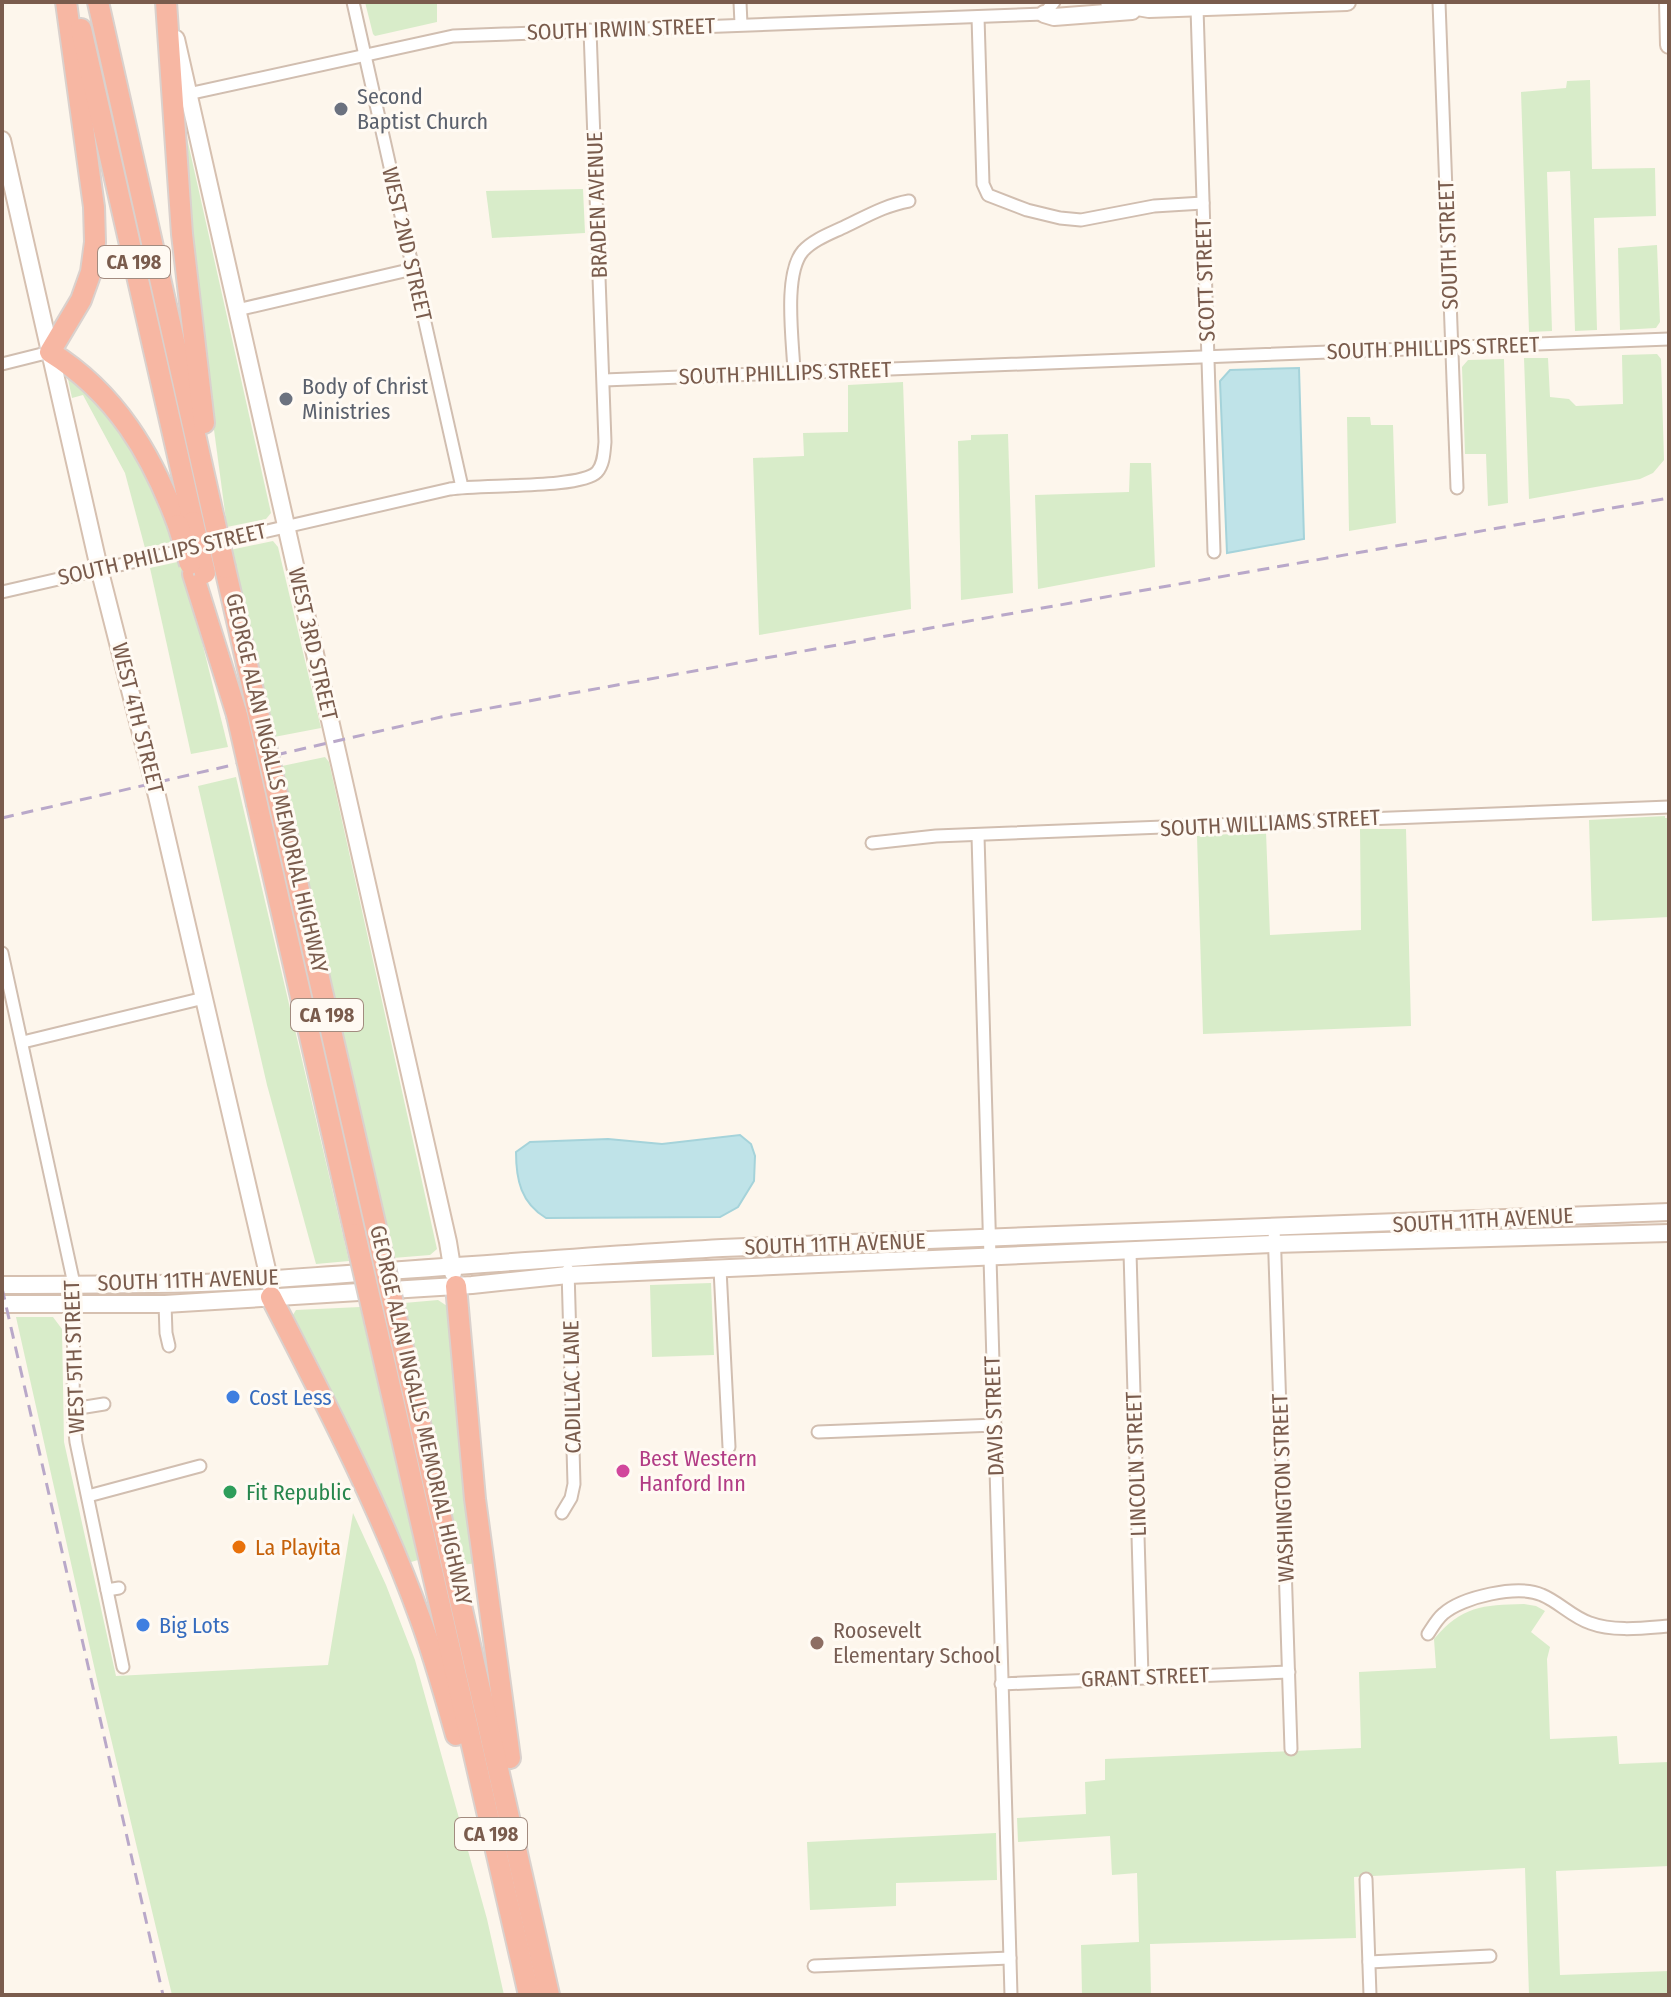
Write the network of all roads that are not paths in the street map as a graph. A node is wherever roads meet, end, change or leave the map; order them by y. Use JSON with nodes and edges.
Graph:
{"nodes":[{"id":1,"x":66,"y":2,"type":"edge"},
{"id":2,"x":75,"y":2,"type":"edge"},
{"id":3,"x":98,"y":2,"type":"edge"},
{"id":4,"x":166,"y":2,"type":"edge"},
{"id":5,"x":353,"y":2,"type":"edge"},
{"id":6,"x":740,"y":2,"type":"edge"},
{"id":7,"x":1109,"y":2,"type":"edge"},
{"id":8,"x":1347,"y":2,"type":"edge"},
{"id":9,"x":1439,"y":2,"type":"edge"},
{"id":10,"x":1668,"y":2,"type":"edge"},
{"id":11,"x":1049,"y":8,"type":"edge"},
{"id":12,"x":1197,"y":8,"type":"junction"},
{"id":13,"x":1149,"y":9,"type":"junction"},
{"id":14,"x":978,"y":17,"type":"junction"},
{"id":15,"x":741,"y":24,"type":"junction"},
{"id":16,"x":590,"y":30,"type":"junction"},
{"id":17,"x":1669,"y":45,"type":"edge"},
{"id":18,"x":364,"y":54,"type":"junction"},
{"id":19,"x":188,"y":94,"type":"junction"},
{"id":20,"x":2,"y":140,"type":"edge"},
{"id":21,"x":909,"y":201,"type":"dead end"},
{"id":22,"x":1203,"y":203,"type":"junction"},
{"id":23,"x":413,"y":269,"type":"junction"},
{"id":24,"x":237,"y":310,"type":"junction"},
{"id":25,"x":1669,"y":339,"type":"edge"},
{"id":26,"x":1451,"y":347,"type":"junction"},
{"id":27,"x":50,"y":352,"type":"junction"},
{"id":28,"x":1208,"y":358,"type":"junction"},
{"id":29,"x":2,"y":364,"type":"edge"},
{"id":30,"x":794,"y":372,"type":"junction"},
{"id":31,"x":604,"y":380,"type":"junction"},
{"id":32,"x":462,"y":487,"type":"junction"},
{"id":33,"x":1457,"y":488,"type":"dead end"},
{"id":34,"x":213,"y":517,"type":"junction"},
{"id":35,"x":186,"y":524,"type":"junction"},
{"id":36,"x":286,"y":525,"type":"junction"},
{"id":37,"x":1214,"y":552,"type":"dead end"},
{"id":38,"x":99,"y":568,"type":"junction"},
{"id":39,"x":2,"y":592,"type":"edge"},
{"id":40,"x":1669,"y":807,"type":"edge"},
{"id":41,"x":978,"y":836,"type":"junction"},
{"id":42,"x":872,"y":843,"type":"dead end"},
{"id":43,"x":2,"y":953,"type":"edge"},
{"id":44,"x":204,"y":998,"type":"junction"},
{"id":45,"x":23,"y":1042,"type":"junction"},
{"id":46,"x":1669,"y":1212,"type":"edge"},
{"id":47,"x":1669,"y":1233,"type":"edge"},
{"id":48,"x":1274,"y":1236,"type":"junction"},
{"id":49,"x":989,"y":1238,"type":"junction"},
{"id":50,"x":1130,"y":1252,"type":"junction"},
{"id":51,"x":567,"y":1258,"type":"junction"},
{"id":52,"x":989,"y":1259,"type":"junction"},
{"id":53,"x":452,"y":1264,"type":"junction"},
{"id":54,"x":720,"y":1269,"type":"junction"},
{"id":55,"x":568,"y":1275,"type":"junction"},
{"id":56,"x":74,"y":1284,"type":"junction"},
{"id":57,"x":2,"y":1285,"type":"edge"},
{"id":58,"x":456,"y":1286,"type":"junction"},
{"id":59,"x":271,"y":1288,"type":"junction"},
{"id":60,"x":4,"y":1304,"type":"edge"},
{"id":61,"x":74,"y":1304,"type":"junction"},
{"id":62,"x":165,"y":1304,"type":"junction"},
{"id":63,"x":169,"y":1346,"type":"dead end"},
{"id":64,"x":104,"y":1404,"type":"dead end"},
{"id":65,"x":73,"y":1409,"type":"junction"},
{"id":66,"x":995,"y":1425,"type":"junction"},
{"id":67,"x":818,"y":1432,"type":"dead end"},
{"id":68,"x":729,"y":1447,"type":"dead end"},
{"id":69,"x":200,"y":1466,"type":"dead end"},
{"id":70,"x":88,"y":1496,"type":"junction"},
{"id":71,"x":562,"y":1513,"type":"dead end"},
{"id":72,"x":1669,"y":1626,"type":"edge"},
{"id":73,"x":1428,"y":1634,"type":"dead end"},
{"id":74,"x":123,"y":1667,"type":"dead end"},
{"id":75,"x":1289,"y":1672,"type":"junction"},
{"id":76,"x":1142,"y":1677,"type":"junction"},
{"id":77,"x":1001,"y":1684,"type":"junction"},
{"id":78,"x":1291,"y":1749,"type":"dead end"},
{"id":79,"x":1366,"y":1879,"type":"dead end"},
{"id":80,"x":530,"y":1912,"type":"junction"},
{"id":81,"x":511,"y":1921,"type":"junction"},
{"id":82,"x":1490,"y":1956,"type":"dead end"},
{"id":83,"x":1010,"y":1958,"type":"junction"},
{"id":84,"x":1369,"y":1962,"type":"junction"},
{"id":85,"x":814,"y":1966,"type":"dead end"},
{"id":86,"x":529,"y":1995,"type":"edge"},
{"id":87,"x":549,"y":1995,"type":"edge"},
{"id":88,"x":1011,"y":1995,"type":"edge"},
{"id":89,"x":1370,"y":1995,"type":"edge"}],
"edges":[{"from":1,"to":27,"type":"highway"},
{"from":2,"to":35,"type":"highway","name":"GEORGE ALAN INGALLS MEMORIAL HIGHWAY","number":"CA 198"},
{"from":3,"to":34,"type":"highway","name":"GEORGE ALAN INGALLS MEMORIAL HIGHWAY","number":"CA 198"},
{"from":4,"to":19,"type":"main road","name":"WEST 3RD STREET"},
{"from":4,"to":34,"type":"highway"},
{"from":5,"to":18,"type":"street","name":"WEST 2ND STREET"},
{"from":6,"to":15,"type":"street"},
{"from":7,"to":13,"type":"main road"},
{"from":8,"to":12,"type":"main road"},
{"from":9,"to":26,"type":"street","name":"SOUTH STREET"},
{"from":10,"to":17,"type":"main road"},
{"from":11,"to":13,"type":"main road"},
{"from":11,"to":14,"type":"street","name":"SOUTH IRWIN STREET"},
{"from":12,"to":13,"type":"main road"},
{"from":12,"to":22,"type":"street","name":"SCOTT STREET"},
{"from":14,"to":15,"type":"street","name":"SOUTH IRWIN STREET"},
{"from":14,"to":22,"type":"street"},
{"from":15,"to":16,"type":"street","name":"SOUTH IRWIN STREET"},
{"from":16,"to":18,"type":"street","name":"SOUTH IRWIN STREET"},
{"from":16,"to":31,"type":"street","name":"BRADEN AVENUE"},
{"from":18,"to":19,"type":"street","name":"SOUTH IRWIN STREET"},
{"from":18,"to":23,"type":"street","name":"WEST 2ND STREET"},
{"from":19,"to":24,"type":"main road","name":"WEST 3RD STREET"},
{"from":20,"to":27,"type":"main road","name":"WEST 4TH STREET"},
{"from":21,"to":30,"type":"street"},
{"from":22,"to":28,"type":"street","name":"SCOTT STREET"},
{"from":23,"to":24,"type":"street"},
{"from":23,"to":32,"type":"street","name":"WEST 2ND STREET"},
{"from":24,"to":36,"type":"main road","name":"WEST 3RD STREET"},
{"from":25,"to":26,"type":"street","name":"SOUTH PHILLIPS STREET"},
{"from":26,"to":28,"type":"street","name":"SOUTH PHILLIPS STREET"},
{"from":26,"to":33,"type":"street","name":"SOUTH STREET"},
{"from":27,"to":29,"type":"street"},
{"from":27,"to":35,"type":"highway"},
{"from":27,"to":38,"type":"main road","name":"WEST 4TH STREET"},
{"from":28,"to":30,"type":"street","name":"SOUTH PHILLIPS STREET"},
{"from":28,"to":37,"type":"street","name":"SCOTT STREET"},
{"from":30,"to":31,"type":"street","name":"SOUTH PHILLIPS STREET"},
{"from":31,"to":32,"type":"street","name":"SOUTH PHILLIPS STREET"},
{"from":32,"to":36,"type":"street","name":"SOUTH PHILLIPS STREET"},
{"from":34,"to":80,"type":"highway","name":"GEORGE ALAN INGALLS MEMORIAL HIGHWAY","number":"CA 198","bridge":true},
{"from":35,"to":81,"type":"highway","name":"GEORGE ALAN INGALLS MEMORIAL HIGHWAY","number":"CA 198","bridge":true},
{"from":36,"to":38,"type":"street","name":"SOUTH PHILLIPS STREET"},
{"from":36,"to":53,"type":"main road","name":"WEST 3RD STREET"},
{"from":38,"to":39,"type":"street","name":"SOUTH PHILLIPS STREET"},
{"from":38,"to":44,"type":"main road","name":"WEST 4TH STREET"},
{"from":40,"to":41,"type":"street","name":"SOUTH WILLIAMS STREET"},
{"from":41,"to":42,"type":"street","name":"SOUTH WILLIAMS STREET"},
{"from":41,"to":49,"type":"street","name":"DAVIS STREET"},
{"from":43,"to":45,"type":"street","name":"WEST 5TH STREET"},
{"from":44,"to":45,"type":"street"},
{"from":44,"to":59,"type":"main road","name":"WEST 4TH STREET"},
{"from":45,"to":56,"type":"street","name":"WEST 5TH STREET"},
{"from":46,"to":48,"type":"main road","name":"SOUTH 11TH AVENUE"},
{"from":47,"to":48,"type":"main road","name":"SOUTH 11TH AVENUE"},
{"from":48,"to":49,"type":"main road","name":"SOUTH 11TH AVENUE"},
{"from":48,"to":50,"type":"main road","name":"SOUTH 11TH AVENUE"},
{"from":48,"to":75,"type":"street","name":"WASHINGTON STREET"},
{"from":49,"to":51,"type":"main road","name":"SOUTH 11TH AVENUE"},
{"from":49,"to":52,"type":"street","name":"DAVIS STREET"},
{"from":50,"to":52,"type":"main road","name":"SOUTH 11TH AVENUE"},
{"from":50,"to":76,"type":"street","name":"LINCOLN STREET"},
{"from":51,"to":53,"type":"main road","name":"SOUTH 11TH AVENUE"},
{"from":51,"to":55,"type":"street","name":"CADILLAC LANE"},
{"from":52,"to":54,"type":"main road","name":"SOUTH 11TH AVENUE"},
{"from":52,"to":66,"type":"street","name":"DAVIS STREET"},
{"from":53,"to":58,"type":"main road","name":"WEST 3RD STREET"},
{"from":53,"to":59,"type":"main road","name":"SOUTH 11TH AVENUE"},
{"from":54,"to":55,"type":"main road","name":"SOUTH 11TH AVENUE"},
{"from":54,"to":68,"type":"street"},
{"from":55,"to":58,"type":"main road","name":"SOUTH 11TH AVENUE"},
{"from":55,"to":71,"type":"street","name":"CADILLAC LANE"},
{"from":56,"to":57,"type":"main road","name":"SOUTH 11TH AVENUE"},
{"from":56,"to":59,"type":"main road","name":"SOUTH 11TH AVENUE"},
{"from":56,"to":61,"type":"street","name":"WEST 5TH STREET"},
{"from":58,"to":59,"type":"main road","name":"SOUTH 11TH AVENUE"},
{"from":58,"to":80,"type":"highway"},
{"from":59,"to":62,"type":"main road","name":"SOUTH 11TH AVENUE"},
{"from":59,"to":81,"type":"highway"},
{"from":60,"to":61,"type":"main road","name":"SOUTH 11TH AVENUE"},
{"from":61,"to":62,"type":"main road","name":"SOUTH 11TH AVENUE"},
{"from":61,"to":65,"type":"street","name":"WEST 5TH STREET"},
{"from":62,"to":63,"type":"street"},
{"from":64,"to":65,"type":"street"},
{"from":65,"to":70,"type":"street","name":"WEST 5TH STREET"},
{"from":66,"to":67,"type":"street"},
{"from":66,"to":77,"type":"street","name":"DAVIS STREET"},
{"from":69,"to":70,"type":"street"},
{"from":70,"to":74,"type":"street","name":"WEST 5TH STREET"},
{"from":72,"to":73,"type":"street"},
{"from":75,"to":76,"type":"street","name":"GRANT STREET"},
{"from":75,"to":78,"type":"street","name":"WASHINGTON STREET"},
{"from":76,"to":77,"type":"street","name":"GRANT STREET"},
{"from":77,"to":83,"type":"street","name":"DAVIS STREET"},
{"from":79,"to":84,"type":"street"},
{"from":80,"to":87,"type":"highway","name":"GEORGE ALAN INGALLS MEMORIAL HIGHWAY","number":"CA 198"},
{"from":81,"to":86,"type":"highway","name":"GEORGE ALAN INGALLS MEMORIAL HIGHWAY","number":"CA 198"},
{"from":82,"to":84,"type":"street"},
{"from":83,"to":85,"type":"street"},
{"from":83,"to":88,"type":"street","name":"DAVIS STREET"},
{"from":84,"to":89,"type":"street"}]}
